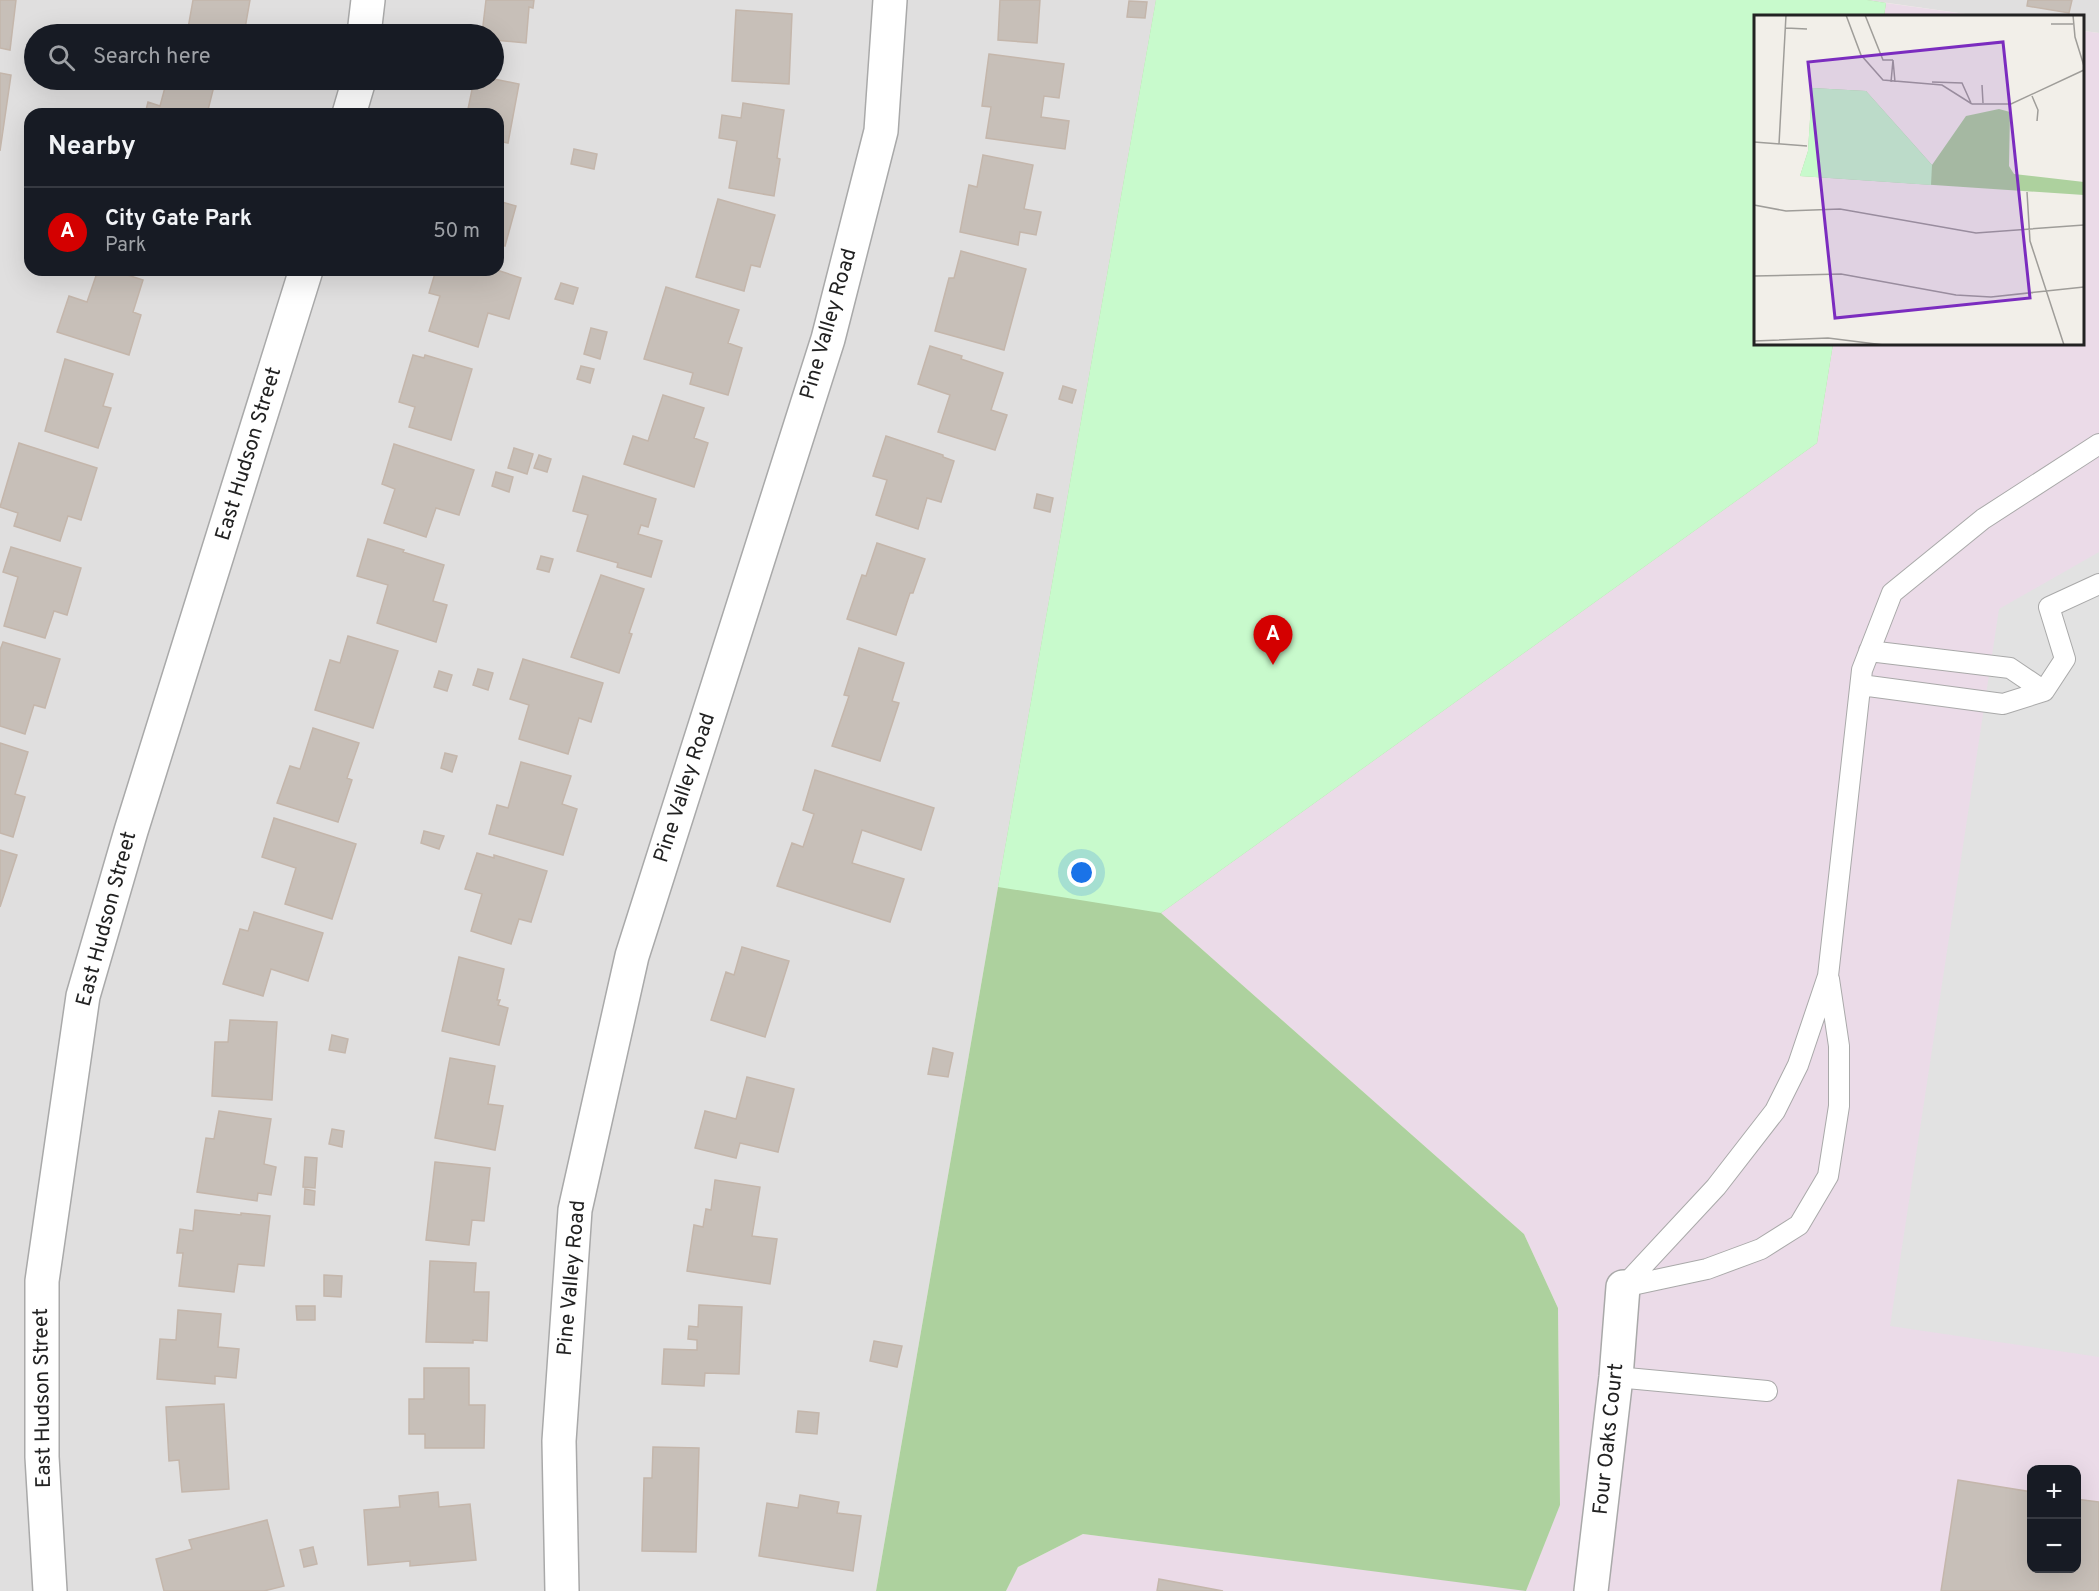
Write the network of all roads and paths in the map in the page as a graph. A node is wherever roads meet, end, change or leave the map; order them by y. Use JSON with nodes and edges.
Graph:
{"nodes":[{"id":1,"x":368,"y":0,"type":"edge"},
{"id":2,"x":890,"y":0,"type":"edge"},
{"id":3,"x":365,"y":24,"type":"edge"},
{"id":4,"x":356,"y":90,"type":"edge"},
{"id":5,"x":352,"y":108,"type":"edge"},
{"id":6,"x":304,"y":276,"type":"edge"},
{"id":7,"x":2099,"y":444,"type":"edge"},
{"id":8,"x":2099,"y":584,"type":"edge"},
{"id":9,"x":1869,"y":651,"type":"junction"},
{"id":10,"x":1861,"y":685,"type":"junction"},
{"id":11,"x":2044,"y":691,"type":"junction"},
{"id":12,"x":1828,"y":976,"type":"junction"},
{"id":13,"x":1623,"y":1287,"type":"junction"},
{"id":14,"x":1616,"y":1377,"type":"junction"},
{"id":15,"x":1767,"y":1391,"type":"dead end"},
{"id":16,"x":50,"y":1591,"type":"edge"},
{"id":17,"x":562,"y":1591,"type":"edge"},
{"id":18,"x":1591,"y":1591,"type":"edge"}],
"edges":[{"from":1,"to":3,"type":"street"},
{"from":2,"to":17,"type":"street","name":"Pine Valley Road"},
{"from":4,"to":5,"type":"street"},
{"from":6,"to":16,"type":"street","name":"East Hudson Street"},
{"from":7,"to":9,"type":"lane"},
{"from":8,"to":11,"type":"lane"},
{"from":9,"to":10,"type":"lane"},
{"from":9,"to":11,"type":"lane"},
{"from":10,"to":11,"type":"lane"},
{"from":10,"to":12,"type":"lane"},
{"from":12,"to":13,"type":"lane"},
{"from":12,"to":13,"type":"lane"},
{"from":13,"to":14,"type":"street","name":"Four Oaks Court"},
{"from":14,"to":15,"type":"lane"},
{"from":14,"to":18,"type":"street","name":"Four Oaks Court"}]}
